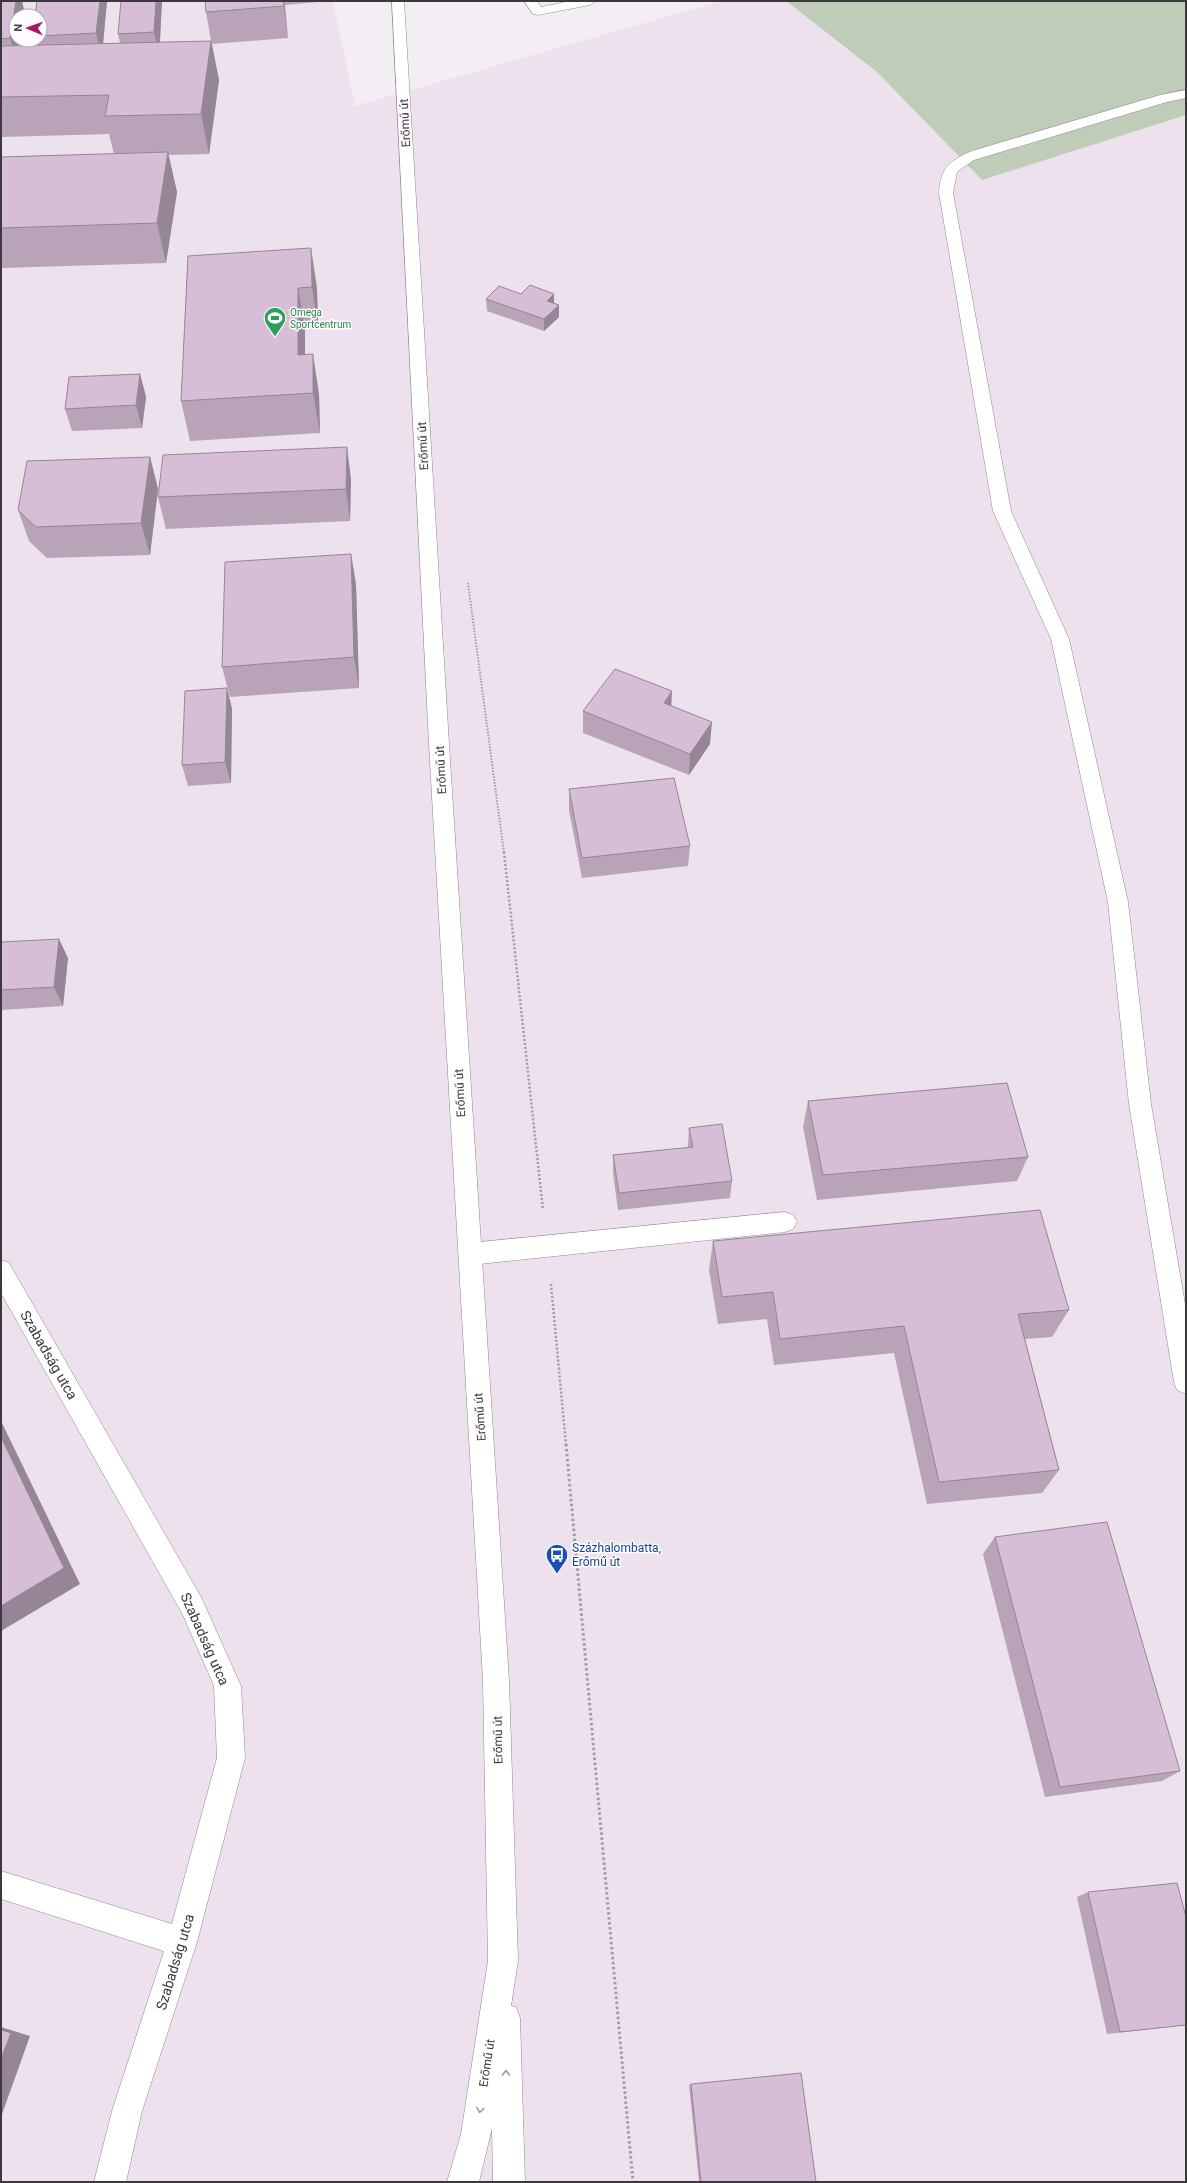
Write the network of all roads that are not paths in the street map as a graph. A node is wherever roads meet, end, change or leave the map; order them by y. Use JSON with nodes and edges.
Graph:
{"nodes":[{"id":1,"x":398,"y":1,"type":"edge"},
{"id":2,"x":530,"y":1,"type":"edge"},
{"id":3,"x":590,"y":1,"type":"edge"},
{"id":4,"x":1186,"y":94,"type":"edge"},
{"id":5,"x":785,"y":1222,"type":"dead end"},
{"id":6,"x":470,"y":1254,"type":"junction"},
{"id":7,"x":1,"y":1271,"type":"edge"},
{"id":8,"x":1186,"y":1382,"type":"edge"},
{"id":9,"x":1,"y":1885,"type":"edge"},
{"id":10,"x":182,"y":1942,"type":"junction"},
{"id":11,"x":503,"y":1961,"type":"junction"},
{"id":12,"x":122,"y":2135,"type":"junction"},
{"id":13,"x":110,"y":2182,"type":"edge"},
{"id":14,"x":124,"y":2182,"type":"edge"},
{"id":15,"x":463,"y":2182,"type":"edge"},
{"id":16,"x":509,"y":2182,"type":"edge"}],
"edges":[{"from":1,"to":6,"type":"street","name":"Erőmű út"},
{"from":2,"to":3,"type":"street"},
{"from":4,"to":8,"type":"street"},
{"from":5,"to":6,"type":"street"},
{"from":6,"to":11,"type":"street","name":"Erőmű út"},
{"from":7,"to":10,"type":"street","name":"Szabadság utca"},
{"from":9,"to":10,"type":"street"},
{"from":10,"to":12,"type":"street","name":"Szabadság utca"},
{"from":11,"to":15,"type":"street","name":"Erőmű út","one_way":true},
{"from":16,"to":11,"type":"street","one_way":true},
{"from":12,"to":13,"type":"street","name":"Szabadság utca"},
{"from":12,"to":14,"type":"street","name":"Szabadság utca"}]}
